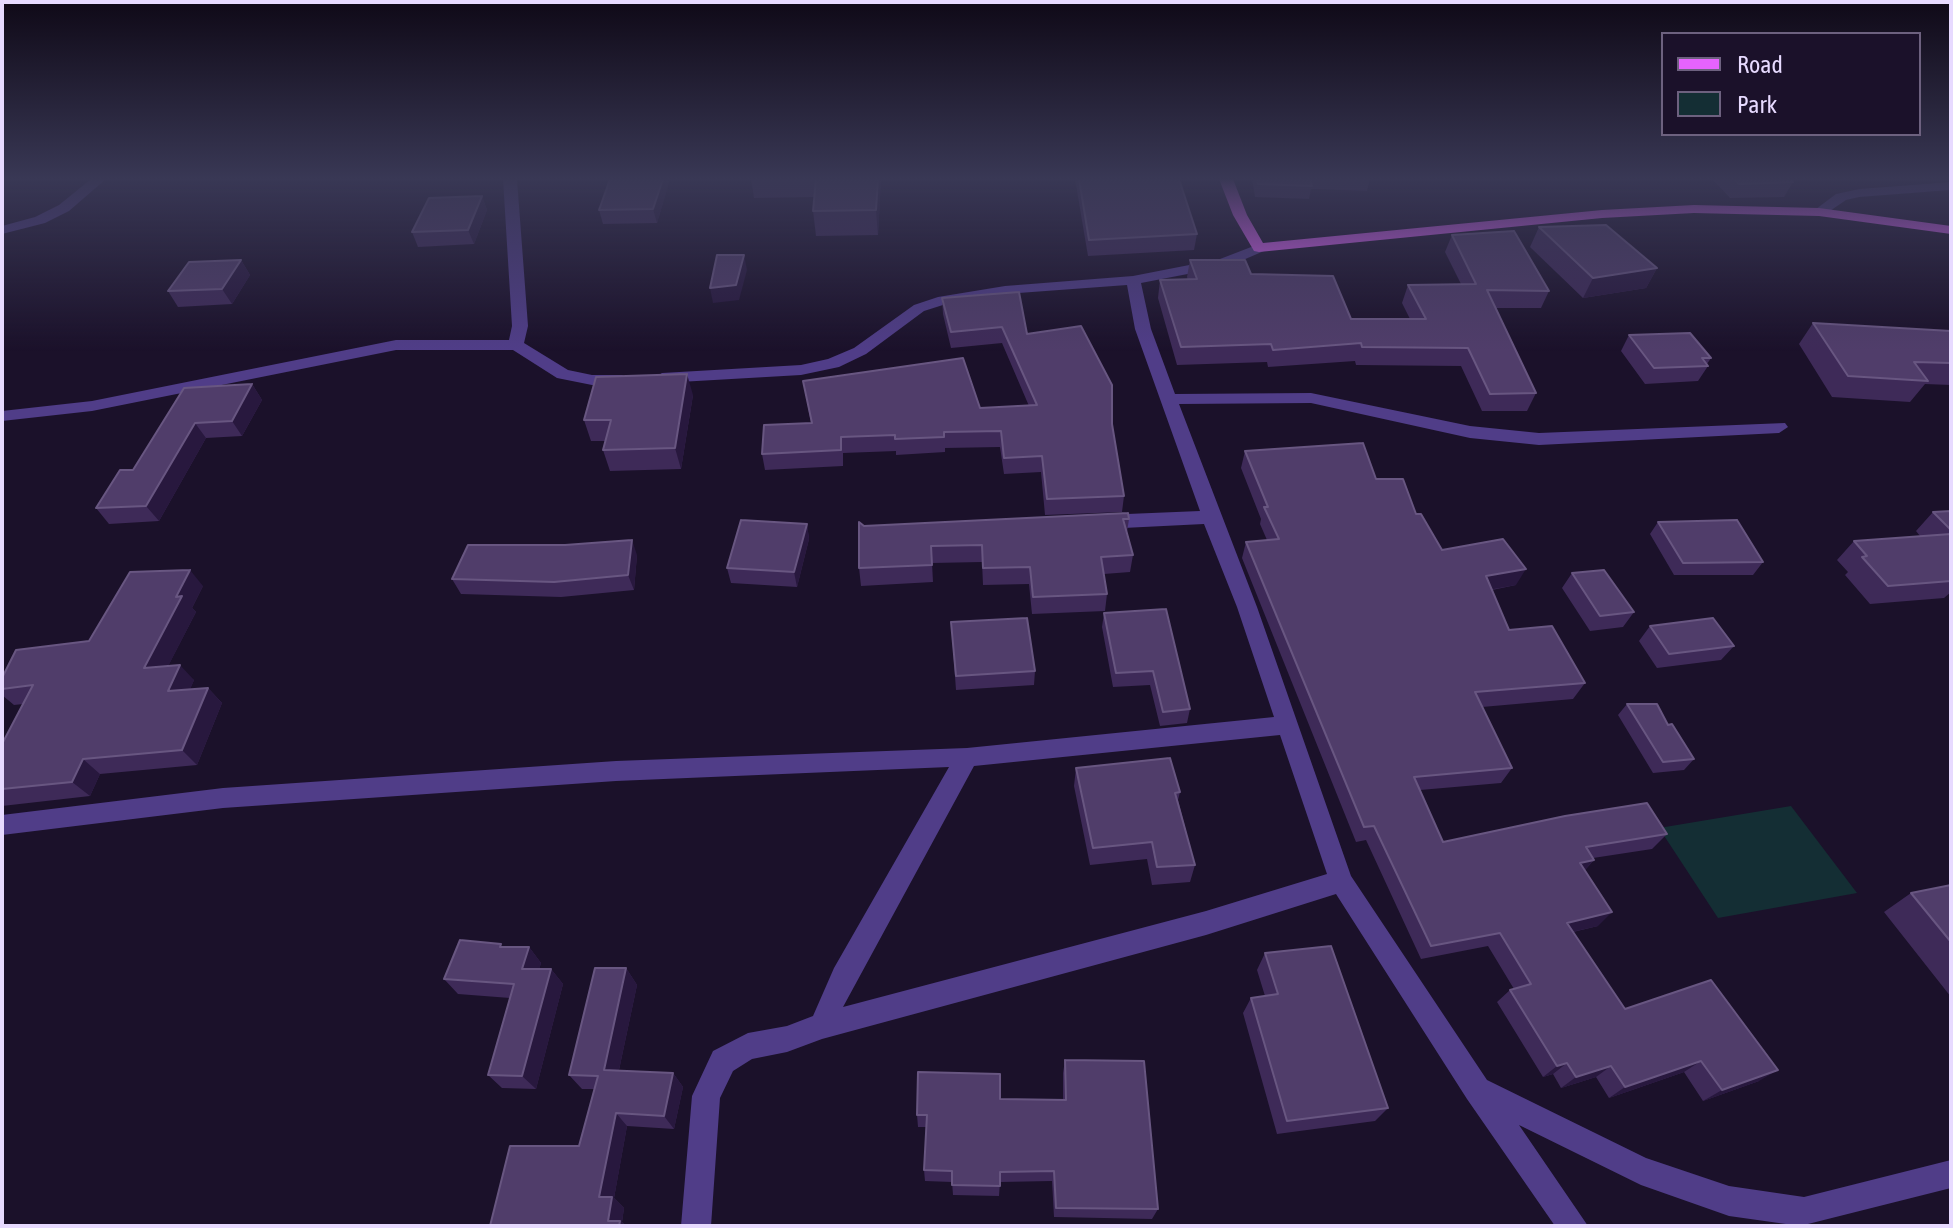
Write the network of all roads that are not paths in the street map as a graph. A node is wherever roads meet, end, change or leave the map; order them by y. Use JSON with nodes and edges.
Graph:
{"nodes":[{"id":1,"x":514,"y":236,"type":"edge"},
{"id":2,"x":1252,"y":236,"type":"edge"},
{"id":3,"x":1377,"y":236,"type":"edge"},
{"id":4,"x":1259,"y":248,"type":"junction"},
{"id":5,"x":1133,"y":280,"type":"junction"},
{"id":6,"x":516,"y":345,"type":"junction"},
{"id":7,"x":1170,"y":399,"type":"junction"},
{"id":8,"x":2,"y":416,"type":"edge"},
{"id":9,"x":1779,"y":427,"type":"dead end"},
{"id":10,"x":1211,"y":517,"type":"junction"},
{"id":11,"x":1085,"y":523,"type":"edge"},
{"id":12,"x":1289,"y":725,"type":"junction"},
{"id":13,"x":967,"y":757,"type":"junction"},
{"id":14,"x":2,"y":825,"type":"edge"},
{"id":15,"x":1341,"y":881,"type":"junction"},
{"id":16,"x":822,"y":1026,"type":"junction"},
{"id":17,"x":1477,"y":1089,"type":"junction"},
{"id":18,"x":1951,"y":1174,"type":"edge"},
{"id":19,"x":1810,"y":1219,"type":"edge"},
{"id":20,"x":696,"y":1226,"type":"edge"},
{"id":21,"x":1573,"y":1226,"type":"edge"}],
"edges":[{"from":1,"to":6,"type":"street"},
{"from":2,"to":4,"type":"main road"},
{"from":3,"to":4,"type":"main road"},
{"from":4,"to":5,"type":"street"},
{"from":5,"to":6,"type":"street"},
{"from":5,"to":7,"type":"street"},
{"from":6,"to":8,"type":"street"},
{"from":7,"to":9,"type":"street"},
{"from":7,"to":10,"type":"street"},
{"from":10,"to":11,"type":"street"},
{"from":10,"to":12,"type":"street"},
{"from":12,"to":13,"type":"street"},
{"from":12,"to":15,"type":"street"},
{"from":13,"to":14,"type":"street"},
{"from":13,"to":16,"type":"street"},
{"from":15,"to":16,"type":"street"},
{"from":15,"to":17,"type":"street"},
{"from":16,"to":20,"type":"street"},
{"from":17,"to":19,"type":"street"},
{"from":17,"to":21,"type":"street"},
{"from":18,"to":19,"type":"street"}]}
